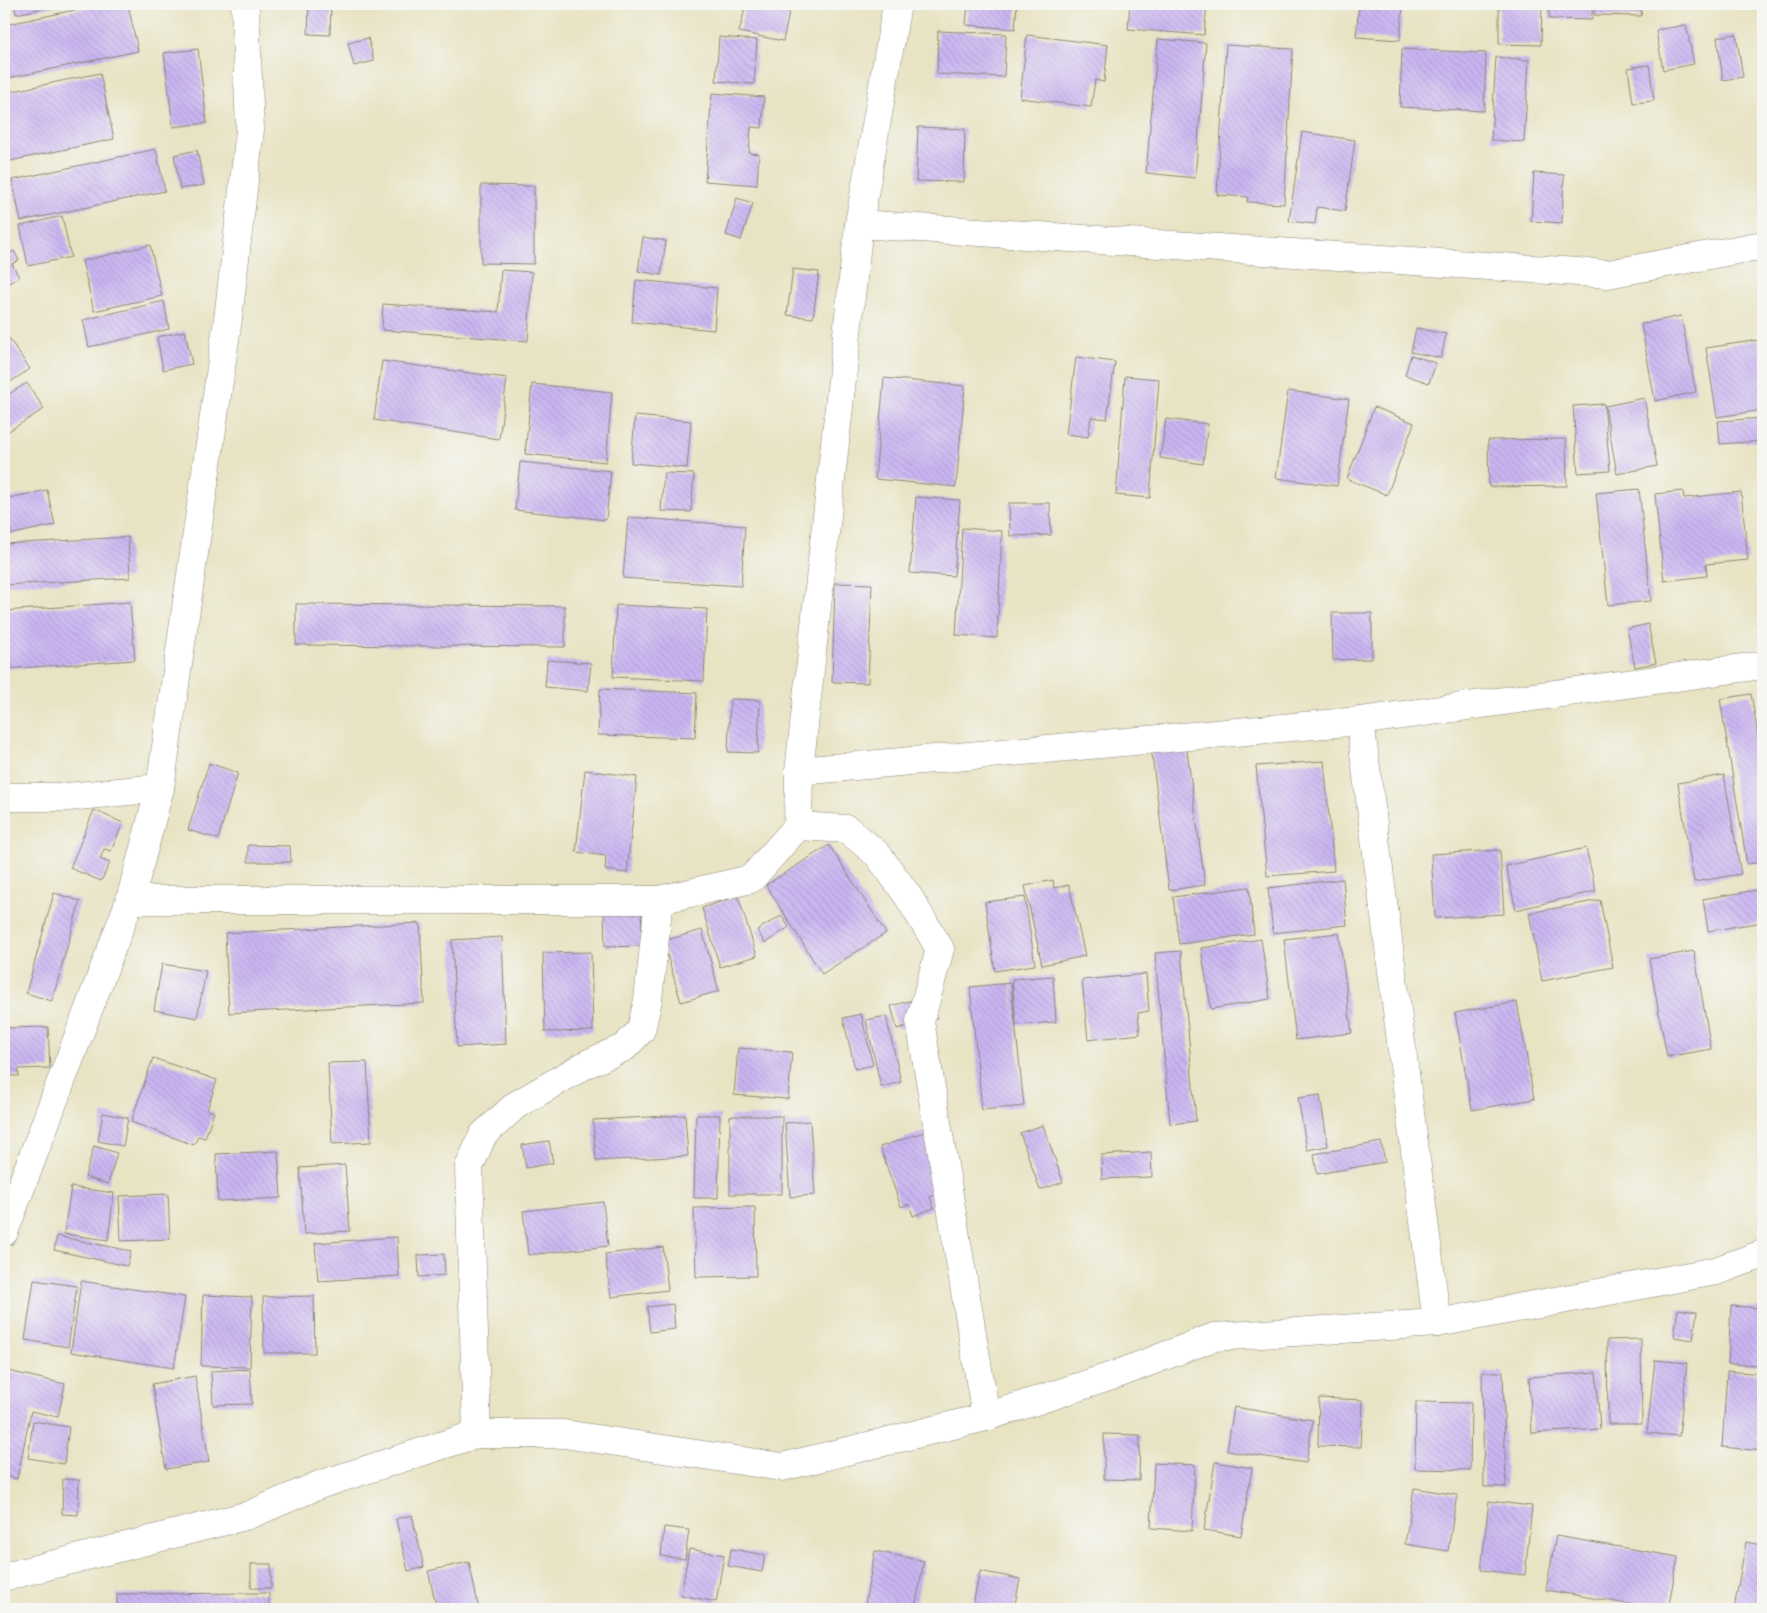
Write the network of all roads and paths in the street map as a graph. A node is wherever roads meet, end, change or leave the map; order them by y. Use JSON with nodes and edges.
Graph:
{"nodes":[{"id":1,"x":245,"y":4,"type":"edge"},
{"id":2,"x":897,"y":4,"type":"edge"},
{"id":3,"x":859,"y":224,"type":"junction"},
{"id":4,"x":1763,"y":245,"type":"edge"},
{"id":5,"x":1763,"y":665,"type":"edge"},
{"id":6,"x":1360,"y":721,"type":"junction"},
{"id":7,"x":799,"y":771,"type":"junction"},
{"id":8,"x":160,"y":788,"type":"junction"},
{"id":9,"x":4,"y":797,"type":"edge"},
{"id":10,"x":798,"y":826,"type":"junction"},
{"id":11,"x":130,"y":900,"type":"junction"},
{"id":12,"x":659,"y":900,"type":"junction"},
{"id":13,"x":4,"y":1232,"type":"edge"},
{"id":14,"x":1763,"y":1254,"type":"edge"},
{"id":15,"x":1436,"y":1323,"type":"junction"},
{"id":16,"x":986,"y":1417,"type":"junction"},
{"id":17,"x":477,"y":1434,"type":"junction"},
{"id":18,"x":4,"y":1578,"type":"edge"}],
"edges":[{"from":1,"to":8,"type":"street"},
{"from":2,"to":3,"type":"street"},
{"from":3,"to":4,"type":"street"},
{"from":3,"to":7,"type":"street"},
{"from":5,"to":6,"type":"street"},
{"from":6,"to":7,"type":"street"},
{"from":6,"to":15,"type":"street"},
{"from":7,"to":10,"type":"street"},
{"from":8,"to":9,"type":"street"},
{"from":8,"to":11,"type":"street"},
{"from":10,"to":12,"type":"street"},
{"from":10,"to":16,"type":"street"},
{"from":11,"to":12,"type":"street"},
{"from":11,"to":13,"type":"street"},
{"from":12,"to":17,"type":"street"},
{"from":14,"to":15,"type":"street"},
{"from":15,"to":16,"type":"street"},
{"from":16,"to":17,"type":"street"},
{"from":17,"to":18,"type":"street"}]}
